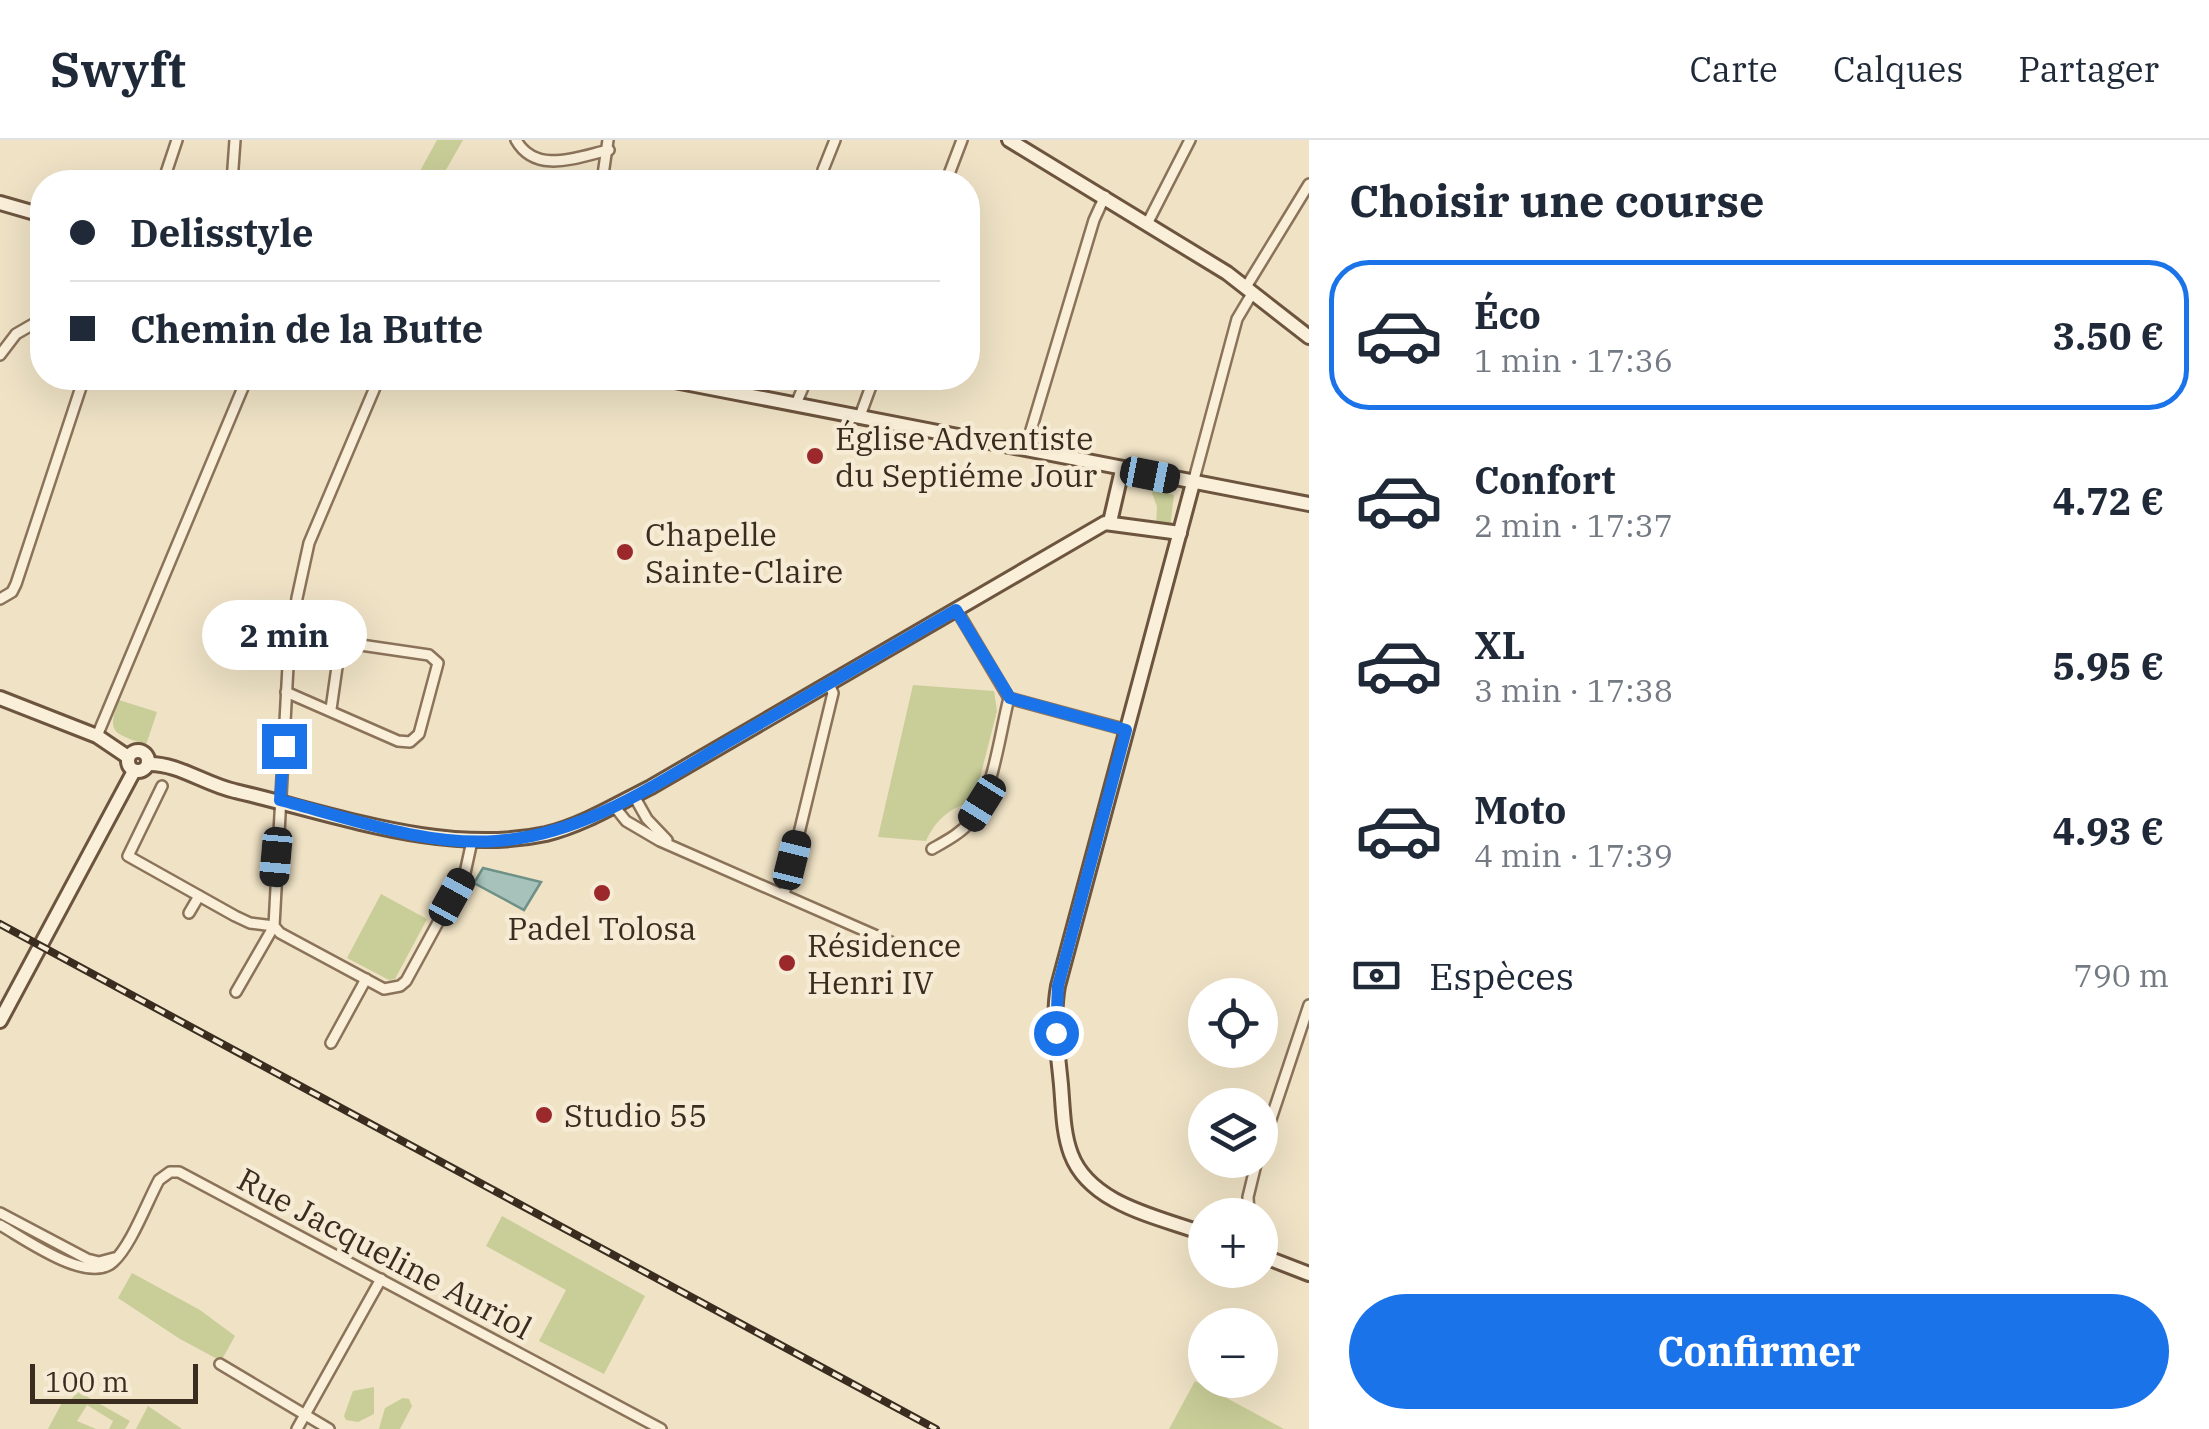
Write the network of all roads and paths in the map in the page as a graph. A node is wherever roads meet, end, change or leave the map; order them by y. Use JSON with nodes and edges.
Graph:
{"nodes":[{"id":1,"x":177,"y":140,"type":"edge"},
{"id":2,"x":236,"y":140,"type":"edge"},
{"id":3,"x":516,"y":140,"type":"edge"},
{"id":4,"x":835,"y":140,"type":"edge"},
{"id":5,"x":962,"y":140,"type":"edge"},
{"id":6,"x":1009,"y":140,"type":"edge"},
{"id":7,"x":1186,"y":142,"type":"edge"},
{"id":8,"x":608,"y":145,"type":"edge"},
{"id":9,"x":167,"y":170,"type":"edge"},
{"id":10,"x":233,"y":170,"type":"edge"},
{"id":11,"x":604,"y":170,"type":"edge"},
{"id":12,"x":823,"y":170,"type":"edge"},
{"id":13,"x":951,"y":170,"type":"edge"},
{"id":14,"x":1309,"y":184,"type":"edge"},
{"id":15,"x":1104,"y":196,"type":"junction"},
{"id":16,"x":0,"y":203,"type":"edge"},
{"id":17,"x":30,"y":212,"type":"edge"},
{"id":18,"x":1148,"y":222,"type":"junction"},
{"id":19,"x":1250,"y":289,"type":"junction"},
{"id":20,"x":30,"y":325,"type":"edge"},
{"id":21,"x":1309,"y":337,"type":"edge"},
{"id":22,"x":0,"y":355,"type":"edge"},
{"id":23,"x":80,"y":390,"type":"edge"},
{"id":24,"x":242,"y":390,"type":"edge"},
{"id":25,"x":375,"y":390,"type":"edge"},
{"id":26,"x":748,"y":390,"type":"edge"},
{"id":27,"x":802,"y":390,"type":"edge"},
{"id":28,"x":870,"y":390,"type":"edge"},
{"id":29,"x":796,"y":404,"type":"junction"},
{"id":30,"x":860,"y":416,"type":"junction"},
{"id":31,"x":1026,"y":450,"type":"junction"},
{"id":32,"x":1122,"y":470,"type":"junction"},
{"id":33,"x":1193,"y":483,"type":"junction"},
{"id":34,"x":1309,"y":504,"type":"edge"},
{"id":35,"x":1110,"y":522,"type":"junction"},
{"id":36,"x":1180,"y":533,"type":"junction"},
{"id":37,"x":0,"y":599,"type":"edge"},
{"id":38,"x":956,"y":610,"type":"junction"},
{"id":39,"x":829,"y":684,"type":"junction"},
{"id":40,"x":286,"y":692,"type":"junction"},
{"id":41,"x":0,"y":698,"type":"edge"},
{"id":42,"x":1010,"y":698,"type":"junction"},
{"id":43,"x":331,"y":710,"type":"junction"},
{"id":44,"x":1126,"y":730,"type":"junction"},
{"id":45,"x":96,"y":736,"type":"junction"},
{"id":46,"x":137,"y":764,"type":"junction"},
{"id":47,"x":162,"y":786,"type":"dead end"},
{"id":48,"x":634,"y":796,"type":"junction"},
{"id":49,"x":280,"y":806,"type":"junction"},
{"id":50,"x":614,"y":806,"type":"junction"},
{"id":51,"x":472,"y":842,"type":"junction"},
{"id":52,"x":932,"y":848,"type":"dead end"},
{"id":53,"x":681,"y":850,"type":"junction"},
{"id":54,"x":784,"y":895,"type":"junction"},
{"id":55,"x":198,"y":896,"type":"junction"},
{"id":56,"x":190,"y":913,"type":"dead end"},
{"id":57,"x":274,"y":926,"type":"junction"},
{"id":58,"x":911,"y":950,"type":"dead end"},
{"id":59,"x":366,"y":979,"type":"junction"},
{"id":60,"x":236,"y":992,"type":"dead end"},
{"id":61,"x":1309,"y":1004,"type":"edge"},
{"id":62,"x":0,"y":1021,"type":"edge"},
{"id":63,"x":331,"y":1043,"type":"dead end"},
{"id":64,"x":1278,"y":1098,"type":"edge"},
{"id":65,"x":0,"y":1213,"type":"edge"},
{"id":66,"x":0,"y":1225,"type":"edge"},
{"id":67,"x":1188,"y":1228,"type":"edge"},
{"id":68,"x":120,"y":1254,"type":"junction"},
{"id":69,"x":1278,"y":1262,"type":"edge"},
{"id":70,"x":1309,"y":1274,"type":"edge"},
{"id":71,"x":380,"y":1279,"type":"junction"},
{"id":72,"x":220,"y":1364,"type":"dead end"},
{"id":73,"x":306,"y":1413,"type":"junction"},
{"id":74,"x":297,"y":1429,"type":"edge"},
{"id":75,"x":330,"y":1429,"type":"edge"},
{"id":76,"x":660,"y":1429,"type":"edge"}],
"edges":[{"from":1,"to":9,"type":"street"},
{"from":2,"to":10,"type":"street"},
{"from":3,"to":8,"type":"street"},
{"from":4,"to":12,"type":"street"},
{"from":5,"to":13,"type":"street"},
{"from":6,"to":15,"type":"street"},
{"from":7,"to":18,"type":"street"},
{"from":8,"to":11,"type":"street"},
{"from":14,"to":19,"type":"street"},
{"from":15,"to":18,"type":"street"},
{"from":15,"to":31,"type":"street"},
{"from":16,"to":17,"type":"street"},
{"from":18,"to":19,"type":"street"},
{"from":19,"to":21,"type":"street"},
{"from":19,"to":33,"type":"street"},
{"from":20,"to":22,"type":"street"},
{"from":23,"to":37,"type":"street"},
{"from":24,"to":45,"type":"street"},
{"from":25,"to":40,"type":"street"},
{"from":26,"to":29,"type":"street"},
{"from":27,"to":29,"type":"street"},
{"from":28,"to":30,"type":"street"},
{"from":29,"to":30,"type":"street"},
{"from":30,"to":31,"type":"street"},
{"from":31,"to":32,"type":"street"},
{"from":32,"to":33,"type":"street"},
{"from":32,"to":35,"type":"street"},
{"from":33,"to":34,"type":"street"},
{"from":33,"to":36,"type":"street"},
{"from":35,"to":36,"type":"street"},
{"from":35,"to":38,"type":"street"},
{"from":36,"to":44,"type":"street"},
{"from":38,"to":39,"type":"street"},
{"from":38,"to":42,"type":"street"},
{"from":39,"to":48,"type":"street"},
{"from":39,"to":54,"type":"street"},
{"from":40,"to":43,"type":"street"},
{"from":40,"to":49,"type":"street"},
{"from":41,"to":45,"type":"street"},
{"from":42,"to":44,"type":"street"},
{"from":42,"to":52,"type":"street"},
{"from":43,"to":43,"type":"street"},
{"from":44,"to":67,"type":"street"},
{"from":45,"to":46,"type":"street"},
{"from":46,"to":49,"type":"street"},
{"from":46,"to":62,"type":"street"},
{"from":47,"to":55,"type":"street"},
{"from":48,"to":50,"type":"street"},
{"from":48,"to":53,"type":"street"},
{"from":49,"to":51,"type":"street"},
{"from":49,"to":57,"type":"street"},
{"from":50,"to":51,"type":"street"},
{"from":50,"to":53,"type":"street"},
{"from":51,"to":59,"type":"street"},
{"from":53,"to":54,"type":"street"},
{"from":54,"to":58,"type":"street"},
{"from":55,"to":56,"type":"street"},
{"from":55,"to":57,"type":"street"},
{"from":57,"to":59,"type":"street"},
{"from":57,"to":60,"type":"street"},
{"from":59,"to":63,"type":"street"},
{"from":61,"to":64,"type":"street"},
{"from":65,"to":68,"type":"street"},
{"from":66,"to":68,"type":"street"},
{"from":68,"to":71,"type":"street","name":"Rue Jacqueline Auriol"},
{"from":69,"to":70,"type":"street"},
{"from":71,"to":73,"type":"street"},
{"from":71,"to":76,"type":"street","name":"Rue Jacqueline Auriol"},
{"from":72,"to":73,"type":"street"},
{"from":73,"to":74,"type":"street"},
{"from":73,"to":75,"type":"street"}]}
